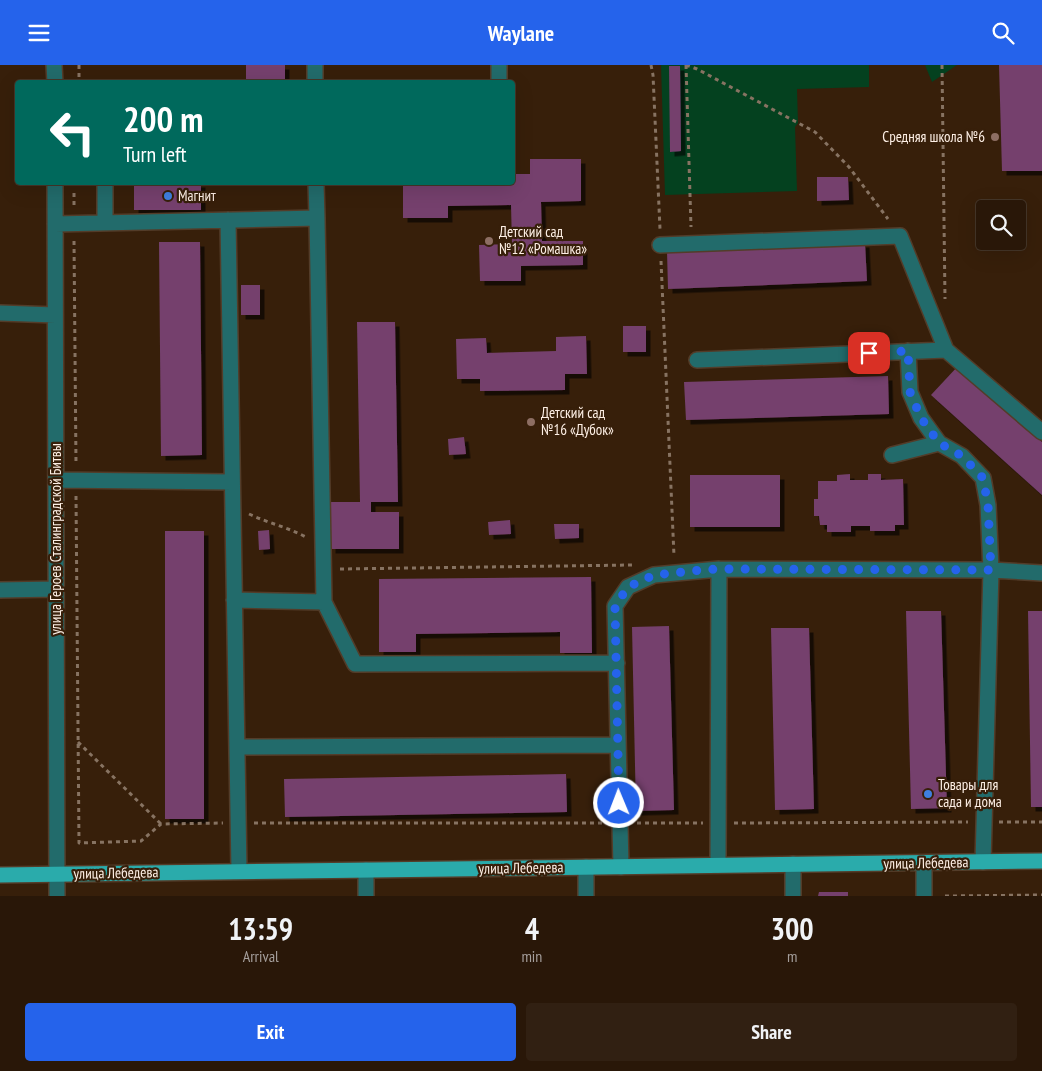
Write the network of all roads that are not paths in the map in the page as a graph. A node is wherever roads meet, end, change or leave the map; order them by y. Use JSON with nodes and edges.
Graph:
{"nodes":[{"id":1,"x":54,"y":65,"type":"edge"},
{"id":2,"x":315,"y":65,"type":"edge"},
{"id":3,"x":498,"y":65,"type":"edge"},
{"id":4,"x":54,"y":80,"type":"edge"},
{"id":5,"x":315,"y":80,"type":"edge"},
{"id":6,"x":499,"y":80,"type":"edge"},
{"id":7,"x":55,"y":185,"type":"edge"},
{"id":8,"x":105,"y":185,"type":"edge"},
{"id":9,"x":316,"y":185,"type":"edge"},
{"id":10,"x":316,"y":218,"type":"junction"},
{"id":11,"x":228,"y":220,"type":"junction"},
{"id":12,"x":105,"y":223,"type":"junction"},
{"id":13,"x":55,"y":224,"type":"junction"},
{"id":14,"x":660,"y":245,"type":"road end"},
{"id":15,"x":0,"y":313,"type":"edge"},
{"id":16,"x":55,"y":315,"type":"junction"},
{"id":17,"x":946,"y":350,"type":"junction"},
{"id":18,"x":908,"y":351,"type":"junction"},
{"id":19,"x":697,"y":360,"type":"dead end"},
{"id":20,"x":1042,"y":432,"type":"edge"},
{"id":21,"x":939,"y":443,"type":"junction"},
{"id":22,"x":892,"y":455,"type":"dead end"},
{"id":23,"x":56,"y":480,"type":"junction"},
{"id":24,"x":232,"y":482,"type":"junction"},
{"id":25,"x":719,"y":569,"type":"junction"},
{"id":26,"x":991,"y":570,"type":"junction"},
{"id":27,"x":1042,"y":573,"type":"edge"},
{"id":28,"x":56,"y":589,"type":"junction"},
{"id":29,"x":0,"y":590,"type":"edge"},
{"id":30,"x":234,"y":600,"type":"junction"},
{"id":31,"x":324,"y":602,"type":"junction"},
{"id":32,"x":617,"y":663,"type":"junction"},
{"id":33,"x":618,"y":745,"type":"junction"},
{"id":34,"x":237,"y":747,"type":"junction"},
{"id":35,"x":1042,"y":861,"type":"edge"},
{"id":36,"x":983,"y":862,"type":"junction"},
{"id":37,"x":924,"y":863,"type":"junction"},
{"id":38,"x":793,"y":864,"type":"junction"},
{"id":39,"x":718,"y":865,"type":"junction"},
{"id":40,"x":586,"y":867,"type":"junction"},
{"id":41,"x":621,"y":867,"type":"junction"},
{"id":42,"x":366,"y":870,"type":"junction"},
{"id":43,"x":239,"y":871,"type":"junction"},
{"id":44,"x":57,"y":873,"type":"junction"},
{"id":45,"x":0,"y":875,"type":"edge"},
{"id":46,"x":57,"y":896,"type":"edge"},
{"id":47,"x":366,"y":896,"type":"edge"},
{"id":48,"x":586,"y":896,"type":"edge"},
{"id":49,"x":793,"y":896,"type":"edge"},
{"id":50,"x":924,"y":896,"type":"edge"}],
"edges":[{"from":1,"to":4,"type":"street"},
{"from":2,"to":5,"type":"street"},
{"from":3,"to":6,"type":"street"},
{"from":7,"to":13,"type":"street","name":"улица Героев Сталинградской Битвы"},
{"from":8,"to":12,"type":"street"},
{"from":9,"to":10,"type":"street"},
{"from":10,"to":11,"type":"street"},
{"from":10,"to":31,"type":"street"},
{"from":11,"to":12,"type":"street"},
{"from":11,"to":24,"type":"street"},
{"from":12,"to":13,"type":"street"},
{"from":13,"to":16,"type":"street","name":"улица Героев Сталинградской Битвы"},
{"from":14,"to":17,"type":"street"},
{"from":15,"to":16,"type":"street"},
{"from":16,"to":23,"type":"street","name":"улица Героев Сталинградской Битвы"},
{"from":17,"to":18,"type":"street"},
{"from":17,"to":20,"type":"street"},
{"from":18,"to":19,"type":"street"},
{"from":18,"to":21,"type":"street"},
{"from":21,"to":22,"type":"street"},
{"from":21,"to":26,"type":"street"},
{"from":23,"to":24,"type":"street"},
{"from":23,"to":28,"type":"street","name":"улица Героев Сталинградской Битвы"},
{"from":24,"to":30,"type":"street"},
{"from":25,"to":26,"type":"street"},
{"from":25,"to":32,"type":"street"},
{"from":25,"to":39,"type":"street"},
{"from":26,"to":27,"type":"street"},
{"from":26,"to":36,"type":"street"},
{"from":28,"to":29,"type":"street"},
{"from":28,"to":44,"type":"street","name":"улица Героев Сталинградской Битвы"},
{"from":30,"to":31,"type":"street"},
{"from":30,"to":34,"type":"street"},
{"from":31,"to":32,"type":"street"},
{"from":32,"to":33,"type":"street"},
{"from":33,"to":34,"type":"street"},
{"from":33,"to":41,"type":"street"},
{"from":34,"to":43,"type":"street"},
{"from":35,"to":36,"type":"main road","name":"улица Лебедева"},
{"from":36,"to":37,"type":"main road","name":"улица Лебедева"},
{"from":37,"to":38,"type":"main road","name":"улица Лебедева"},
{"from":37,"to":50,"type":"street"},
{"from":38,"to":39,"type":"main road","name":"улица Лебедева"},
{"from":38,"to":49,"type":"street"},
{"from":39,"to":41,"type":"main road","name":"улица Лебедева"},
{"from":40,"to":41,"type":"main road","name":"улица Лебедева"},
{"from":40,"to":42,"type":"main road","name":"улица Лебедева"},
{"from":40,"to":48,"type":"street"},
{"from":42,"to":43,"type":"main road","name":"улица Лебедева"},
{"from":42,"to":47,"type":"street"},
{"from":43,"to":44,"type":"main road","name":"улица Лебедева"},
{"from":44,"to":45,"type":"main road","name":"улица Лебедева"},
{"from":44,"to":46,"type":"street","name":"улица Героев Сталинградской Битвы"}]}
